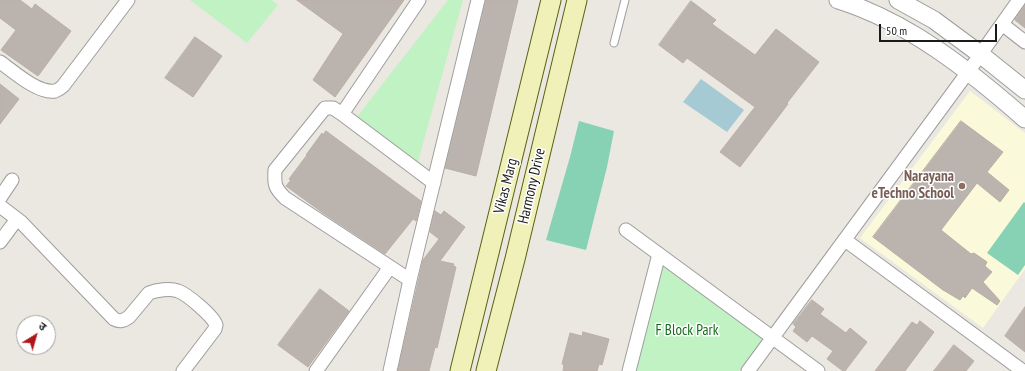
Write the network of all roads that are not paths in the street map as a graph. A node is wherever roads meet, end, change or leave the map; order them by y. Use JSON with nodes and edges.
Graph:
{"nodes":[{"id":1,"x":128,"y":0,"type":"edge"},
{"id":2,"x":419,"y":0,"type":"edge"},
{"id":3,"x":478,"y":0,"type":"edge"},
{"id":4,"x":551,"y":0,"type":"edge"},
{"id":5,"x":576,"y":0,"type":"edge"},
{"id":6,"x":625,"y":0,"type":"edge"},
{"id":7,"x":838,"y":0,"type":"edge"},
{"id":8,"x":898,"y":0,"type":"edge"},
{"id":9,"x":1019,"y":0,"type":"edge"},
{"id":10,"x":1002,"y":24,"type":"junction"},
{"id":11,"x":1025,"y":42,"type":"edge"},
{"id":12,"x":614,"y":43,"type":"dead end"},
{"id":13,"x":980,"y":54,"type":"junction"},
{"id":14,"x":0,"y":62,"type":"edge"},
{"id":15,"x":968,"y":72,"type":"junction"},
{"id":16,"x":1025,"y":90,"type":"edge"},
{"id":17,"x":342,"y":114,"type":"junction"},
{"id":18,"x":1025,"y":119,"type":"edge"},
{"id":19,"x":12,"y":180,"type":"dead end"},
{"id":20,"x":434,"y":183,"type":"junction"},
{"id":21,"x":0,"y":198,"type":"edge"},
{"id":22,"x":0,"y":206,"type":"edge"},
{"id":23,"x":17,"y":219,"type":"junction"},
{"id":24,"x":626,"y":230,"type":"dead end"},
{"id":25,"x":845,"y":240,"type":"junction"},
{"id":26,"x":0,"y":242,"type":"edge"},
{"id":27,"x":660,"y":254,"type":"junction"},
{"id":28,"x":390,"y":267,"type":"junction"},
{"id":29,"x":410,"y":280,"type":"junction"},
{"id":30,"x":773,"y":338,"type":"junction"},
{"id":31,"x":183,"y":371,"type":"edge"},
{"id":32,"x":316,"y":371,"type":"edge"},
{"id":33,"x":390,"y":371,"type":"edge"},
{"id":34,"x":460,"y":371,"type":"edge"},
{"id":35,"x":486,"y":371,"type":"edge"},
{"id":36,"x":629,"y":371,"type":"edge"},
{"id":37,"x":748,"y":371,"type":"edge"},
{"id":38,"x":818,"y":371,"type":"edge"},
{"id":39,"x":1023,"y":371,"type":"edge"}],
"edges":[{"from":1,"to":14,"type":"street"},
{"from":2,"to":17,"type":"street"},
{"from":3,"to":20,"type":"street"},
{"from":4,"to":34,"type":"main road","name":"Vikas Marg"},
{"from":5,"to":35,"type":"main road","name":"Harmony Drive"},
{"from":6,"to":12,"type":"lane"},
{"from":7,"to":15,"type":"street"},
{"from":8,"to":13,"type":"street"},
{"from":9,"to":10,"type":"street"},
{"from":10,"to":11,"type":"street"},
{"from":10,"to":13,"type":"street"},
{"from":13,"to":15,"type":"street"},
{"from":13,"to":16,"type":"street"},
{"from":15,"to":18,"type":"street"},
{"from":15,"to":25,"type":"street"},
{"from":17,"to":20,"type":"street"},
{"from":17,"to":28,"type":"street"},
{"from":19,"to":21,"type":"street"},
{"from":20,"to":29,"type":"street"},
{"from":22,"to":23,"type":"street"},
{"from":23,"to":26,"type":"street"},
{"from":23,"to":31,"type":"street"},
{"from":24,"to":27,"type":"street"},
{"from":25,"to":30,"type":"street"},
{"from":25,"to":39,"type":"street"},
{"from":27,"to":30,"type":"street"},
{"from":27,"to":36,"type":"street"},
{"from":28,"to":29,"type":"street"},
{"from":28,"to":32,"type":"street"},
{"from":29,"to":33,"type":"street"},
{"from":30,"to":37,"type":"street"},
{"from":30,"to":38,"type":"street"}]}
